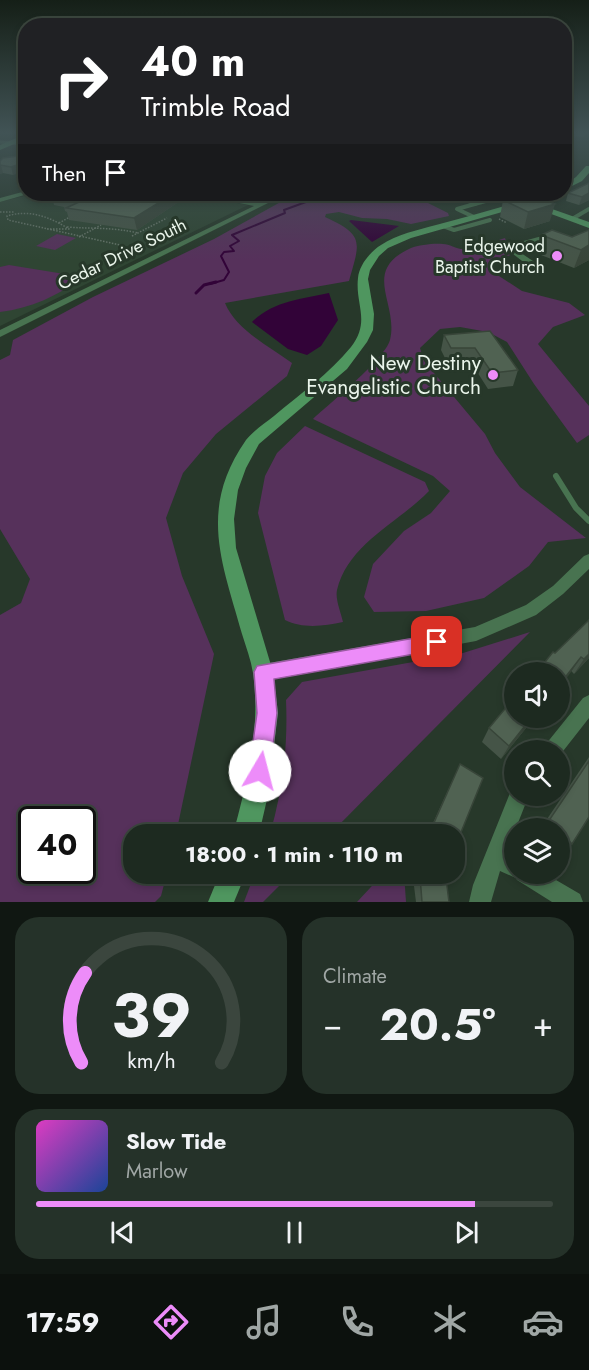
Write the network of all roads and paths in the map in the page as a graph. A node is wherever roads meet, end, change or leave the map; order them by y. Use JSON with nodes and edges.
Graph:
{"nodes":[{"id":1,"x":18,"y":196,"type":"edge"},
{"id":2,"x":0,"y":200,"type":"edge"},
{"id":3,"x":237,"y":201,"type":"edge"},
{"id":4,"x":268,"y":201,"type":"edge"},
{"id":5,"x":470,"y":201,"type":"edge"},
{"id":6,"x":509,"y":201,"type":"edge"},
{"id":7,"x":525,"y":201,"type":"edge"},
{"id":8,"x":531,"y":201,"type":"edge"},
{"id":9,"x":548,"y":201,"type":"edge"},
{"id":10,"x":528,"y":202,"type":"junction"},
{"id":11,"x":260,"y":205,"type":"junction"},
{"id":12,"x":589,"y":209,"type":"edge"},
{"id":13,"x":0,"y":212,"type":"edge"},
{"id":14,"x":21,"y":212,"type":"junction"},
{"id":15,"x":558,"y":213,"type":"junction"},
{"id":16,"x":76,"y":214,"type":"edge"},
{"id":17,"x":167,"y":218,"type":"dead end"},
{"id":18,"x":492,"y":219,"type":"joint"},
{"id":19,"x":572,"y":219,"type":"junction"},
{"id":20,"x":152,"y":220,"type":"dead end"},
{"id":21,"x":160,"y":222,"type":"junction"},
{"id":22,"x":59,"y":223,"type":"junction"},
{"id":23,"x":507,"y":223,"type":"dead end"},
{"id":24,"x":101,"y":225,"type":"dead end"},
{"id":25,"x":144,"y":225,"type":"dead end"},
{"id":26,"x":589,"y":225,"type":"edge"},
{"id":27,"x":64,"y":226,"type":"junction"},
{"id":28,"x":443,"y":226,"type":"junction"},
{"id":29,"x":150,"y":227,"type":"junction"},
{"id":30,"x":127,"y":228,"type":"dead end"},
{"id":31,"x":47,"y":229,"type":"junction"},
{"id":32,"x":92,"y":230,"type":"junction"},
{"id":33,"x":124,"y":230,"type":"junction"},
{"id":34,"x":134,"y":230,"type":"dead end"},
{"id":35,"x":131,"y":232,"type":"junction"},
{"id":36,"x":138,"y":233,"type":"junction"},
{"id":37,"x":132,"y":236,"type":"dead end"},
{"id":38,"x":79,"y":237,"type":"junction"},
{"id":39,"x":542,"y":238,"type":"edge"},
{"id":40,"x":120,"y":245,"type":"dead end"},
{"id":41,"x":533,"y":265,"type":"dead end"},
{"id":42,"x":0,"y":334,"type":"edge"},
{"id":43,"x":556,"y":476,"type":"dead end"},
{"id":44,"x":589,"y":521,"type":"edge"},
{"id":45,"x":589,"y":560,"type":"edge"},
{"id":46,"x":263,"y":672,"type":"junction"},
{"id":47,"x":589,"y":704,"type":"edge"},
{"id":48,"x":560,"y":740,"type":"edge"},
{"id":49,"x":515,"y":806,"type":"edge"},
{"id":50,"x":249,"y":824,"type":"edge"},
{"id":51,"x":496,"y":856,"type":"junction"},
{"id":52,"x":504,"y":861,"type":"edge"},
{"id":53,"x":228,"y":884,"type":"edge"},
{"id":54,"x":542,"y":884,"type":"edge"},
{"id":55,"x":221,"y":902,"type":"edge"},
{"id":56,"x":480,"y":902,"type":"edge"},
{"id":57,"x":572,"y":902,"type":"edge"}],
"edges":[{"from":1,"to":2,"type":"street"},
{"from":3,"to":11,"type":"street"},
{"from":4,"to":11,"type":"street","name":"Cedar Drive South"},
{"from":5,"to":28,"type":"street"},
{"from":6,"to":10,"type":"street"},
{"from":7,"to":10,"type":"street"},
{"from":8,"to":10,"type":"street"},
{"from":9,"to":15,"type":"street"},
{"from":10,"to":15,"type":"street"},
{"from":11,"to":42,"type":"street","name":"Cedar Drive South"},
{"from":12,"to":19,"type":"lane"},
{"from":13,"to":14,"type":"path"},
{"from":14,"to":22,"type":"path"},
{"from":14,"to":31,"type":"path"},
{"from":15,"to":19,"type":"street"},
{"from":16,"to":22,"type":"path"},
{"from":17,"to":21,"type":"path"},
{"from":18,"to":23,"type":"path"},
{"from":18,"to":28,"type":"lane"},
{"from":19,"to":26,"type":"street"},
{"from":20,"to":21,"type":"path"},
{"from":21,"to":29,"type":"path"},
{"from":22,"to":27,"type":"path"},
{"from":24,"to":32,"type":"path"},
{"from":25,"to":29,"type":"path"},
{"from":27,"to":31,"type":"path"},
{"from":27,"to":32,"type":"path"},
{"from":28,"to":46,"type":"street"},
{"from":29,"to":36,"type":"path"},
{"from":30,"to":33,"type":"path"},
{"from":31,"to":38,"type":"path"},
{"from":32,"to":33,"type":"path"},
{"from":32,"to":38,"type":"path"},
{"from":33,"to":35,"type":"path"},
{"from":34,"to":35,"type":"path"},
{"from":35,"to":36,"type":"path"},
{"from":36,"to":37,"type":"path"},
{"from":38,"to":40,"type":"path"},
{"from":39,"to":41,"type":"street"},
{"from":43,"to":44,"type":"lane"},
{"from":45,"to":46,"type":"street"},
{"from":46,"to":50,"type":"street"},
{"from":47,"to":48,"type":"street"},
{"from":49,"to":51,"type":"street"},
{"from":51,"to":52,"type":"street"},
{"from":51,"to":56,"type":"street"},
{"from":53,"to":55,"type":"street"},
{"from":54,"to":57,"type":"street"}]}
